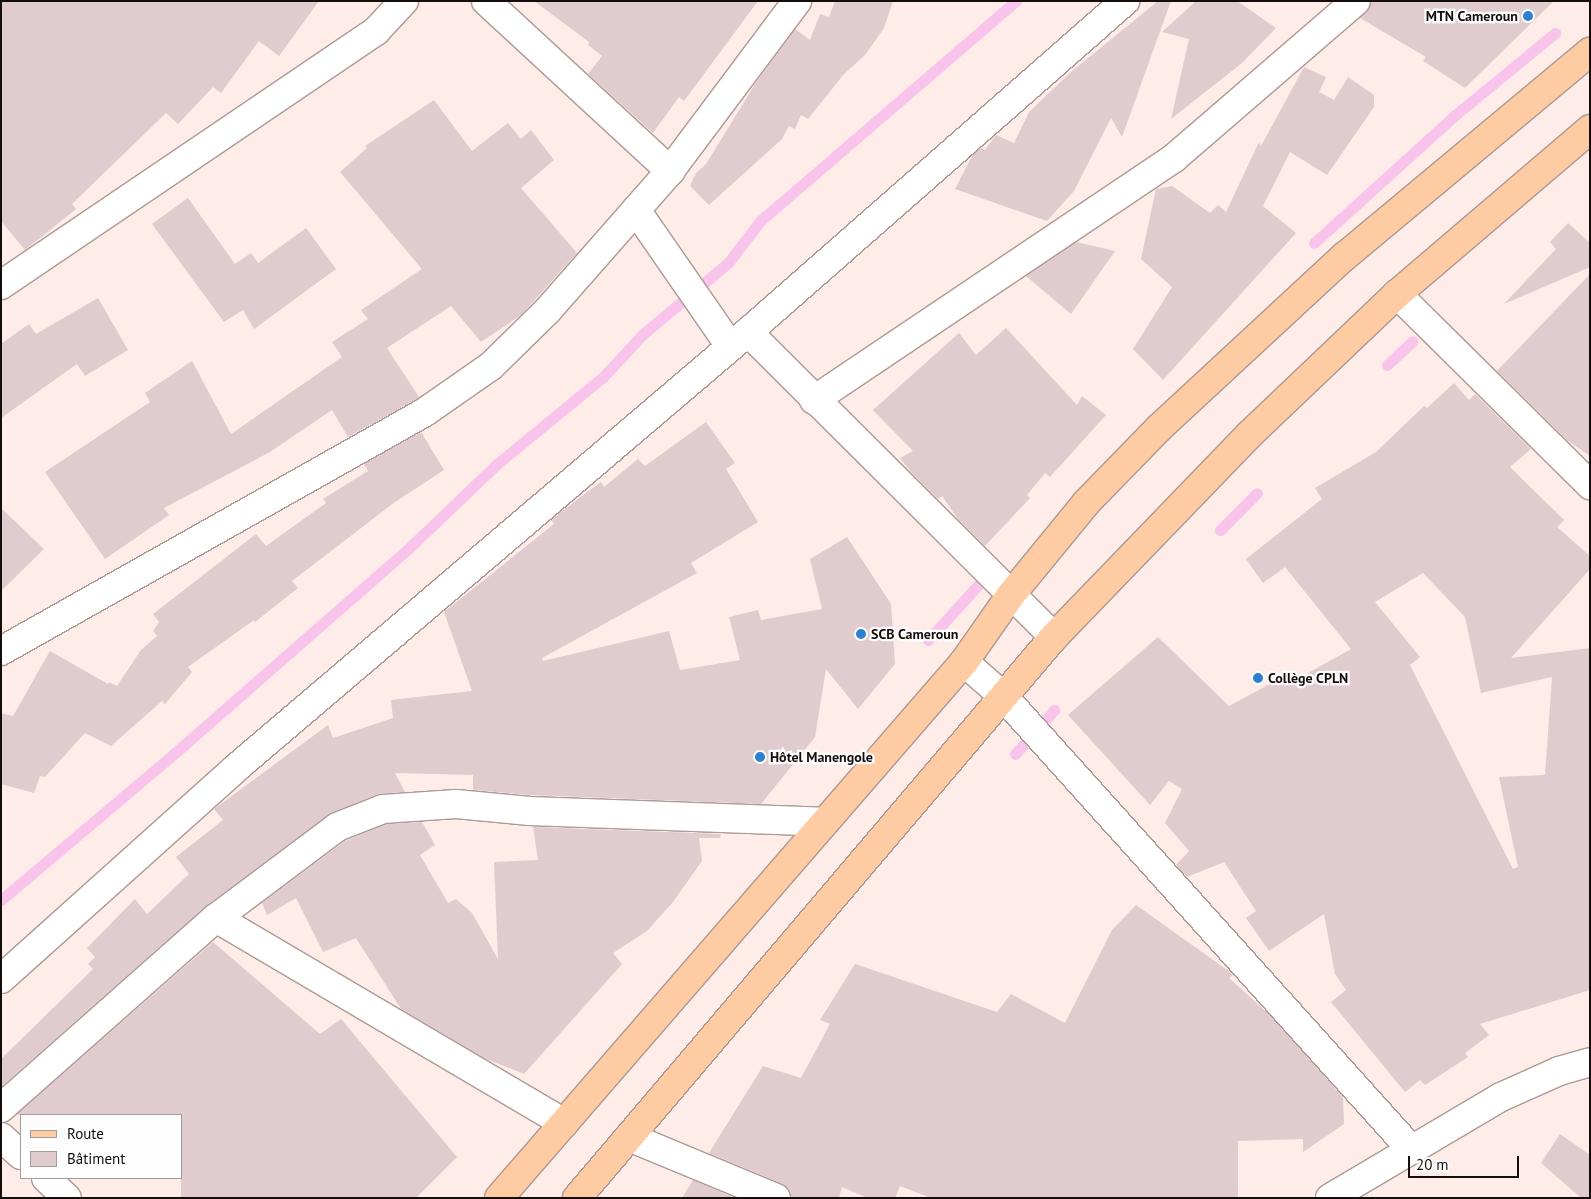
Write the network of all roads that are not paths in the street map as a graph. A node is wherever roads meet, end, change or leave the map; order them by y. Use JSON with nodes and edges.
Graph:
{"nodes":[{"id":1,"x":404,"y":1,"type":"edge"},
{"id":2,"x":486,"y":1,"type":"edge"},
{"id":3,"x":797,"y":1,"type":"edge"},
{"id":4,"x":1125,"y":1,"type":"edge"},
{"id":5,"x":1356,"y":1,"type":"edge"},
{"id":6,"x":1590,"y":52,"type":"edge"},
{"id":7,"x":1590,"y":129,"type":"edge"},
{"id":8,"x":670,"y":171,"type":"junction"},
{"id":9,"x":636,"y":210,"type":"junction"},
{"id":10,"x":1,"y":285,"type":"edge"},
{"id":11,"x":1397,"y":294,"type":"junction"},
{"id":12,"x":739,"y":339,"type":"junction"},
{"id":13,"x":814,"y":400,"type":"junction"},
{"id":14,"x":1590,"y":485,"type":"edge"},
{"id":15,"x":1010,"y":596,"type":"junction"},
{"id":16,"x":1054,"y":637,"type":"junction"},
{"id":17,"x":1,"y":651,"type":"edge"},
{"id":18,"x":964,"y":662,"type":"junction"},
{"id":19,"x":1002,"y":695,"type":"junction"},
{"id":20,"x":824,"y":822,"type":"junction"},
{"id":21,"x":216,"y":918,"type":"junction"},
{"id":22,"x":1,"y":979,"type":"edge"},
{"id":23,"x":1590,"y":1062,"type":"edge"},
{"id":24,"x":1,"y":1108,"type":"edge"},
{"id":25,"x":564,"y":1123,"type":"junction"},
{"id":26,"x":1,"y":1137,"type":"edge"},
{"id":27,"x":629,"y":1137,"type":"junction"},
{"id":28,"x":1410,"y":1148,"type":"junction"},
{"id":29,"x":20,"y":1154,"type":"edge"},
{"id":30,"x":47,"y":1179,"type":"edge"},
{"id":31,"x":1339,"y":1197,"type":"edge"},
{"id":32,"x":67,"y":1198,"type":"edge"},
{"id":33,"x":499,"y":1198,"type":"edge"},
{"id":34,"x":577,"y":1198,"type":"edge"},
{"id":35,"x":776,"y":1198,"type":"edge"}],
"edges":[{"from":1,"to":10,"type":"street"},
{"from":2,"to":8,"type":"street"},
{"from":3,"to":8,"type":"street"},
{"from":4,"to":12,"type":"street"},
{"from":5,"to":13,"type":"street"},
{"from":6,"to":15,"type":"main road"},
{"from":7,"to":11,"type":"main road"},
{"from":8,"to":9,"type":"street"},
{"from":9,"to":12,"type":"street"},
{"from":9,"to":17,"type":"street"},
{"from":11,"to":14,"type":"street"},
{"from":11,"to":16,"type":"main road"},
{"from":12,"to":13,"type":"street"},
{"from":12,"to":22,"type":"street"},
{"from":13,"to":15,"type":"street"},
{"from":15,"to":16,"type":"street"},
{"from":15,"to":18,"type":"main road"},
{"from":16,"to":19,"type":"main road"},
{"from":18,"to":19,"type":"street"},
{"from":18,"to":20,"type":"main road"},
{"from":19,"to":27,"type":"main road"},
{"from":19,"to":28,"type":"street"},
{"from":20,"to":21,"type":"street"},
{"from":20,"to":25,"type":"main road"},
{"from":21,"to":24,"type":"street"},
{"from":21,"to":25,"type":"street"},
{"from":23,"to":28,"type":"street"},
{"from":25,"to":33,"type":"main road"},
{"from":26,"to":29,"type":"street"},
{"from":27,"to":34,"type":"main road"},
{"from":27,"to":35,"type":"street"},
{"from":28,"to":31,"type":"street"},
{"from":30,"to":32,"type":"street"}]}
